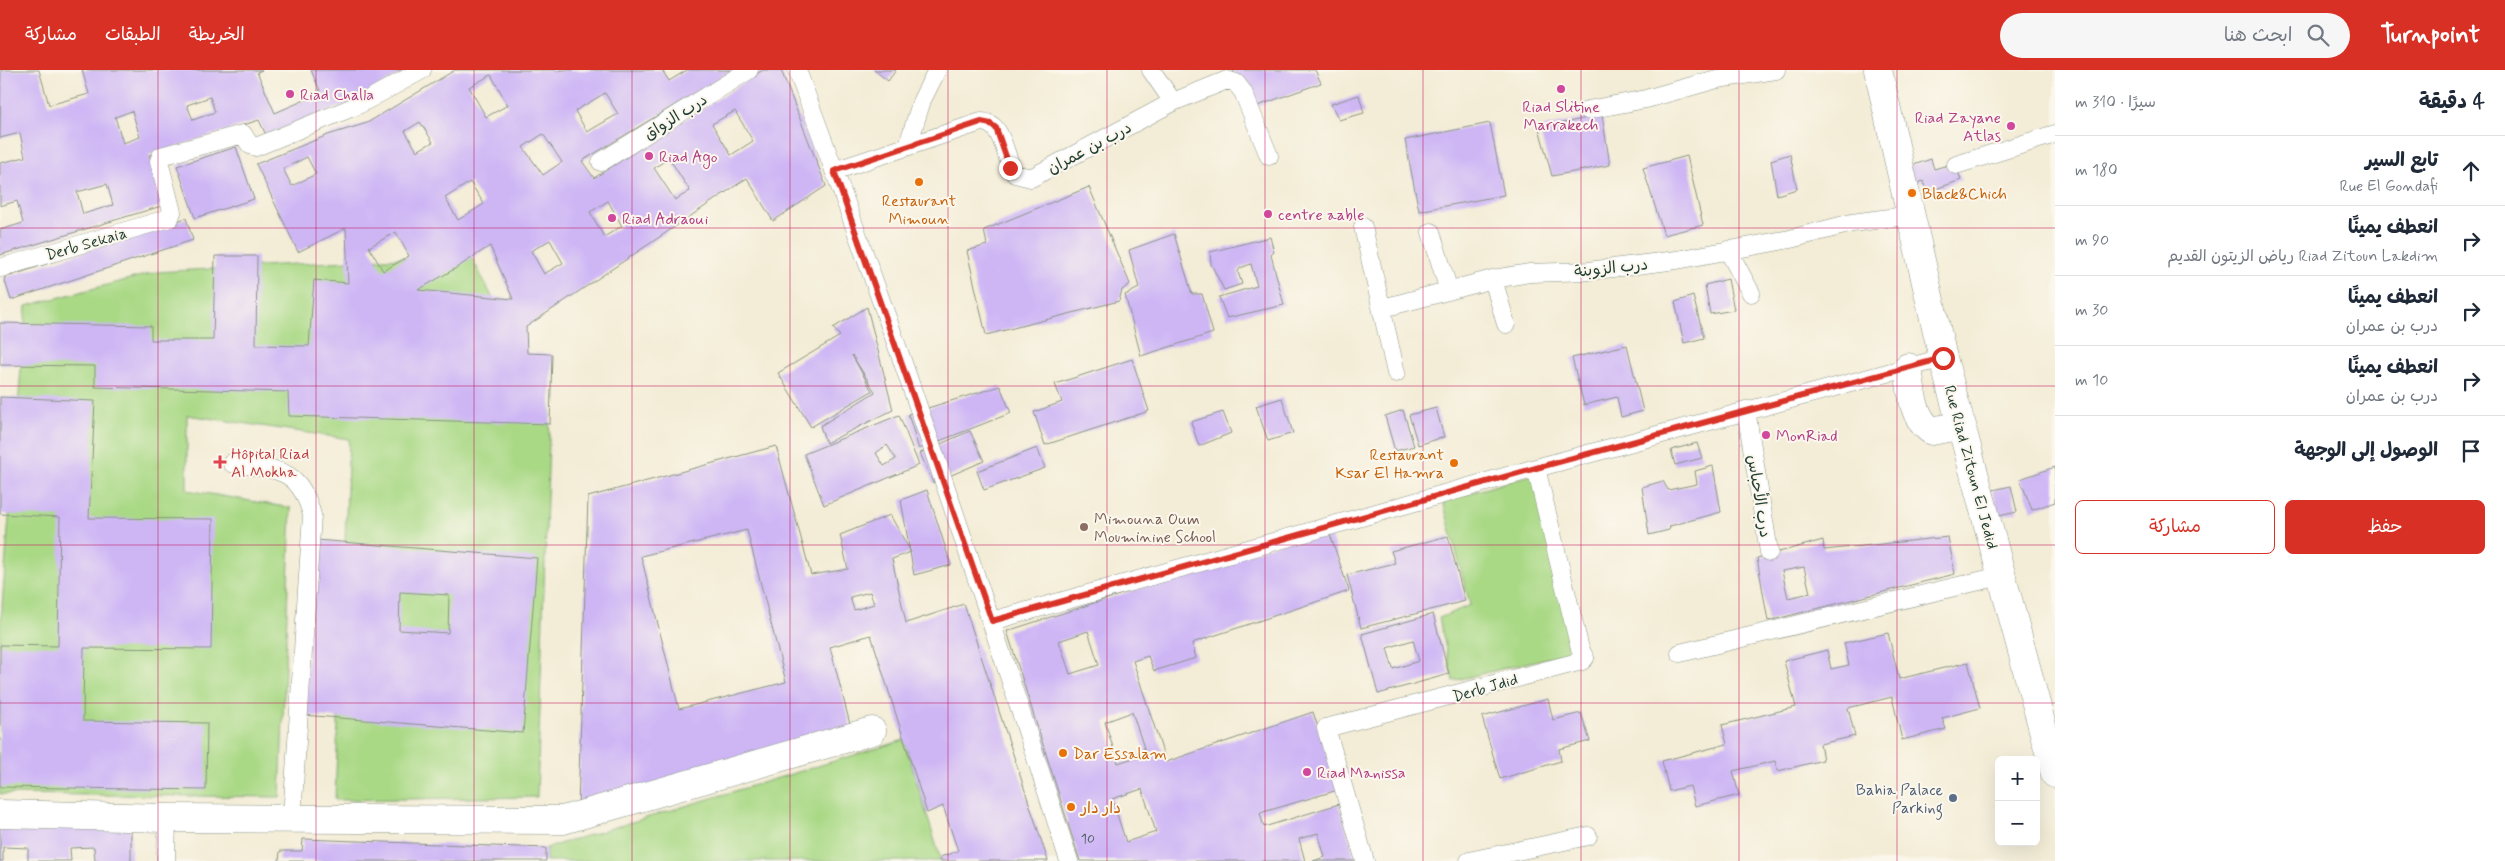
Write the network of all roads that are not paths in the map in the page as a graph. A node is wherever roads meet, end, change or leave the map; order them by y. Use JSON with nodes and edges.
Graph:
{"nodes":[{"id":1,"x":422,"y":70,"type":"edge"},
{"id":2,"x":749,"y":70,"type":"edge"},
{"id":3,"x":797,"y":70,"type":"edge"},
{"id":4,"x":938,"y":70,"type":"edge"},
{"id":5,"x":1151,"y":70,"type":"edge"},
{"id":6,"x":1776,"y":70,"type":"edge"},
{"id":7,"x":1878,"y":70,"type":"edge"},
{"id":8,"x":1173,"y":102,"type":"junction"},
{"id":9,"x":1588,"y":110,"type":"dead end"},
{"id":10,"x":2055,"y":134,"type":"edge"},
{"id":11,"x":908,"y":145,"type":"junction"},
{"id":12,"x":1269,"y":156,"type":"dead end"},
{"id":13,"x":601,"y":162,"type":"dead end"},
{"id":14,"x":1956,"y":165,"type":"dead end"},
{"id":15,"x":834,"y":171,"type":"junction"},
{"id":16,"x":1912,"y":215,"type":"junction"},
{"id":17,"x":1363,"y":227,"type":"dead end"},
{"id":18,"x":1431,"y":232,"type":"dead end"},
{"id":19,"x":1728,"y":250,"type":"junction"},
{"id":20,"x":0,"y":268,"type":"edge"},
{"id":21,"x":1493,"y":279,"type":"junction"},
{"id":22,"x":1449,"y":290,"type":"junction"},
{"id":23,"x":1751,"y":293,"type":"dead end"},
{"id":24,"x":1383,"y":308,"type":"junction"},
{"id":25,"x":1506,"y":324,"type":"dead end"},
{"id":26,"x":1943,"y":358,"type":"junction"},
{"id":27,"x":1908,"y":367,"type":"junction"},
{"id":28,"x":1396,"y":372,"type":"dead end"},
{"id":29,"x":1746,"y":410,"type":"junction"},
{"id":30,"x":1962,"y":425,"type":"junction"},
{"id":31,"x":232,"y":463,"type":"dead end"},
{"id":32,"x":1536,"y":468,"type":"junction"},
{"id":33,"x":1769,"y":552,"type":"dead end"},
{"id":34,"x":2000,"y":576,"type":"junction"},
{"id":35,"x":992,"y":621,"type":"junction"},
{"id":36,"x":1680,"y":653,"type":"dead end"},
{"id":37,"x":872,"y":731,"type":"dead end"},
{"id":38,"x":2055,"y":774,"type":"edge"},
{"id":39,"x":0,"y":814,"type":"edge"},
{"id":40,"x":292,"y":817,"type":"junction"},
{"id":41,"x":166,"y":818,"type":"junction"},
{"id":42,"x":1588,"y":836,"type":"dead end"},
{"id":43,"x":166,"y":861,"type":"edge"},
{"id":44,"x":1070,"y":861,"type":"edge"},
{"id":45,"x":1365,"y":861,"type":"edge"},
{"id":46,"x":1468,"y":861,"type":"edge"}],
"edges":[{"from":1,"to":20,"type":"lane","name":"Derb Sekaia"},
{"from":2,"to":13,"type":"lane","name":"درب الزواق"},
{"from":3,"to":15,"type":"lane"},
{"from":4,"to":11,"type":"lane"},
{"from":5,"to":8,"type":"lane"},
{"from":6,"to":9,"type":"lane"},
{"from":7,"to":16,"type":"street","name":"Rue Riad Zitoun El Jedid"},
{"from":8,"to":11,"type":"lane","name":"درب بن عمران"},
{"from":8,"to":12,"type":"lane","name":"درب بن عمران"},
{"from":10,"to":14,"type":"lane"},
{"from":11,"to":15,"type":"lane","name":"درب بن عمران"},
{"from":15,"to":35,"type":"lane"},
{"from":16,"to":19,"type":"lane","name":"درب الزوبنة"},
{"from":16,"to":26,"type":"street","name":"Rue Riad Zitoun El Jedid"},
{"from":17,"to":24,"type":"lane"},
{"from":18,"to":22,"type":"lane"},
{"from":19,"to":21,"type":"lane","name":"درب الزوبنة"},
{"from":19,"to":23,"type":"lane"},
{"from":21,"to":22,"type":"lane","name":"درب الزوبنة"},
{"from":21,"to":25,"type":"lane"},
{"from":22,"to":24,"type":"lane","name":"درب الزوبنة"},
{"from":24,"to":28,"type":"lane"},
{"from":26,"to":27,"type":"lane"},
{"from":26,"to":30,"type":"street","name":"Rue Riad Zitoun El Jedid"},
{"from":27,"to":29,"type":"lane"},
{"from":27,"to":30,"type":"street"},
{"from":29,"to":32,"type":"lane"},
{"from":29,"to":33,"type":"lane","name":"درب الأحباس"},
{"from":30,"to":34,"type":"street","name":"Rue Riad Zitoun El Jedid"},
{"from":31,"to":40,"type":"lane"},
{"from":32,"to":35,"type":"lane"},
{"from":32,"to":45,"type":"lane","name":"Derb Jdid"},
{"from":34,"to":36,"type":"lane"},
{"from":34,"to":38,"type":"street","name":"Rue Riad Zitoun El Jedid"},
{"from":35,"to":44,"type":"lane"},
{"from":37,"to":40,"type":"street"},
{"from":39,"to":41,"type":"street"},
{"from":40,"to":41,"type":"street"},
{"from":41,"to":43,"type":"lane"},
{"from":42,"to":46,"type":"lane"}]}
